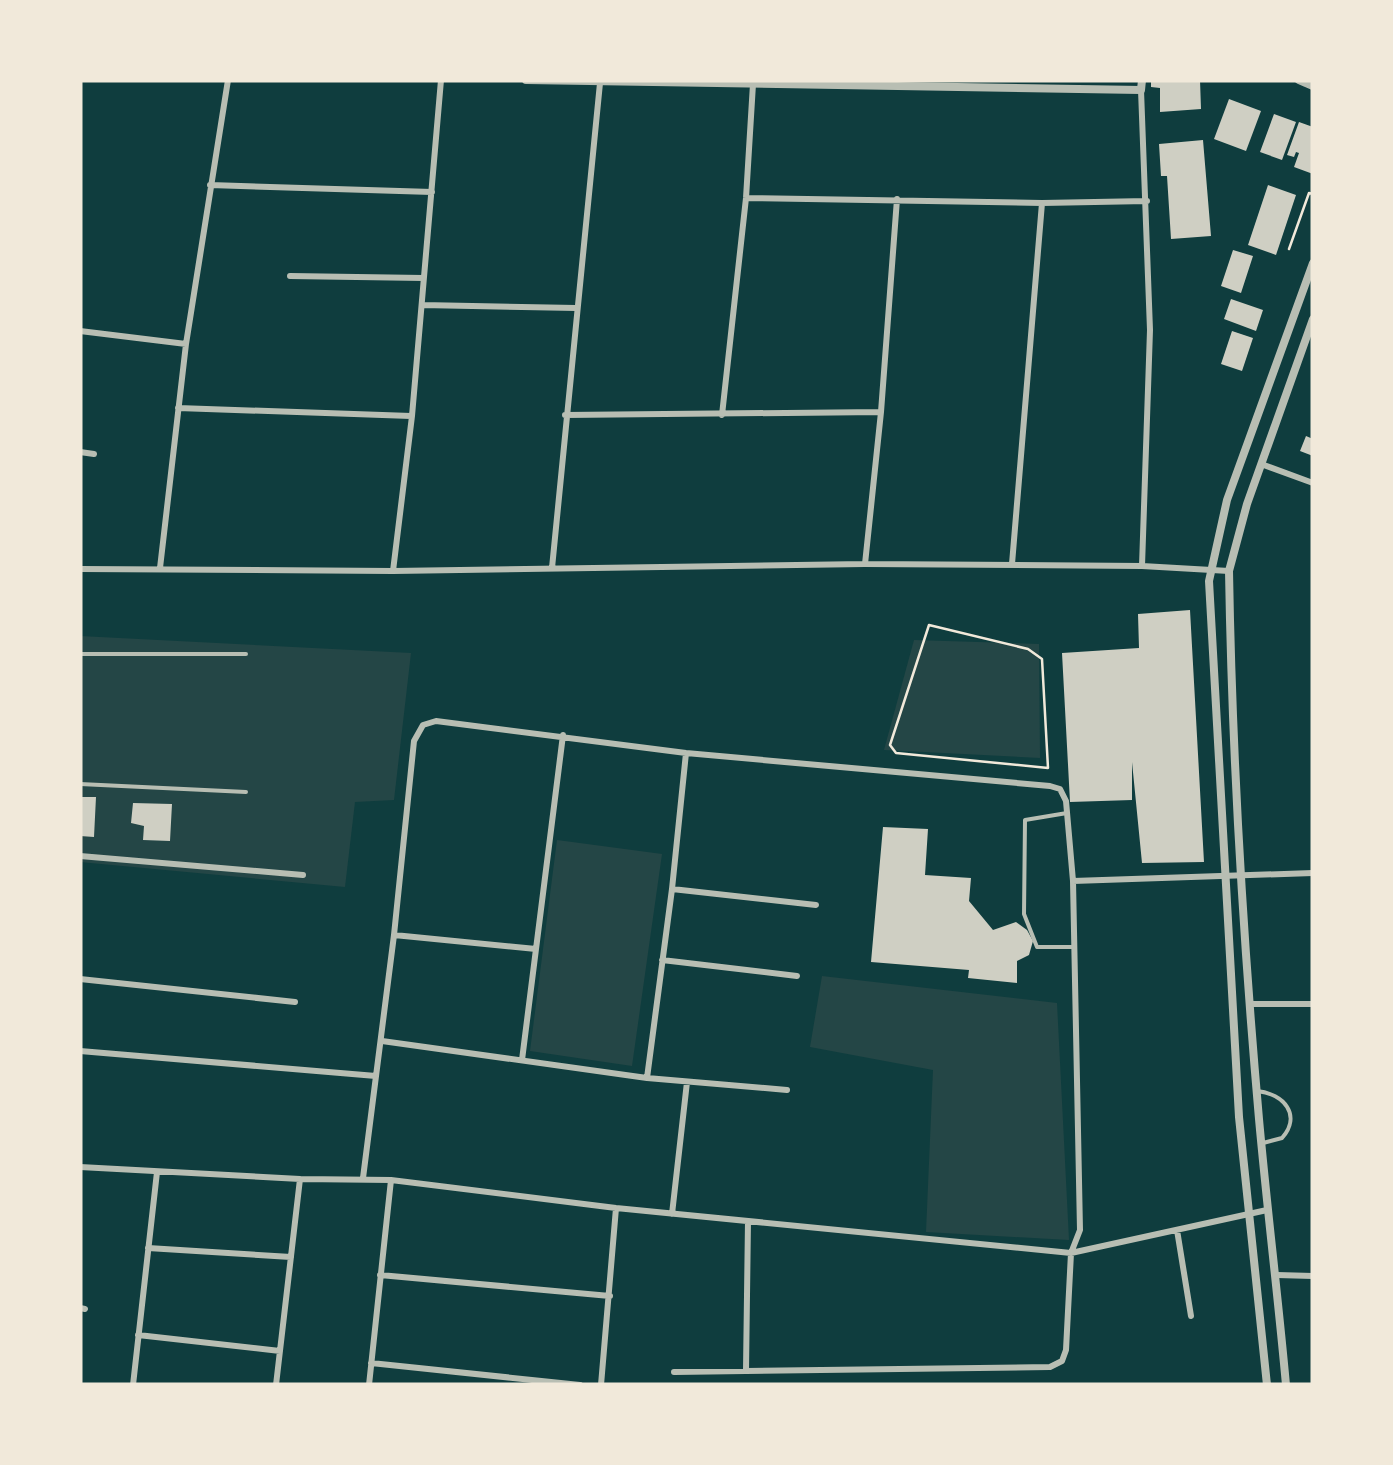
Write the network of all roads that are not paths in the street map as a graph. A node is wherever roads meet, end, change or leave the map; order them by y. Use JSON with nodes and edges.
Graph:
{"nodes":[{"id":1,"x":228,"y":80,"type":"edge"},
{"id":2,"x":442,"y":80,"type":"edge"},
{"id":3,"x":526,"y":80,"type":"edge"},
{"id":4,"x":1300,"y":80,"type":"edge"},
{"id":5,"x":600,"y":82,"type":"junction"},
{"id":6,"x":754,"y":84,"type":"junction"},
{"id":7,"x":1142,"y":85,"type":"edge"},
{"id":8,"x":1313,"y":86,"type":"edge"},
{"id":9,"x":210,"y":186,"type":"junction"},
{"id":10,"x":432,"y":192,"type":"junction"},
{"id":11,"x":746,"y":198,"type":"junction"},
{"id":12,"x":897,"y":198,"type":"junction"},
{"id":13,"x":1146,"y":201,"type":"junction"},
{"id":14,"x":1042,"y":203,"type":"junction"},
{"id":15,"x":1313,"y":262,"type":"edge"},
{"id":16,"x":290,"y":276,"type":"dead end"},
{"id":17,"x":423,"y":278,"type":"junction"},
{"id":18,"x":422,"y":305,"type":"junction"},
{"id":19,"x":576,"y":308,"type":"junction"},
{"id":20,"x":1313,"y":319,"type":"edge"},
{"id":21,"x":80,"y":330,"type":"edge"},
{"id":22,"x":186,"y":344,"type":"junction"},
{"id":23,"x":178,"y":408,"type":"junction"},
{"id":24,"x":881,"y":412,"type":"junction"},
{"id":25,"x":565,"y":414,"type":"junction"},
{"id":26,"x":722,"y":415,"type":"junction"},
{"id":27,"x":412,"y":416,"type":"junction"},
{"id":28,"x":80,"y":452,"type":"edge"},
{"id":29,"x":94,"y":454,"type":"dead end"},
{"id":30,"x":1260,"y":464,"type":"junction"},
{"id":31,"x":1313,"y":483,"type":"edge"},
{"id":32,"x":864,"y":564,"type":"junction"},
{"id":33,"x":1012,"y":564,"type":"junction"},
{"id":34,"x":1142,"y":566,"type":"junction"},
{"id":35,"x":160,"y":568,"type":"junction"},
{"id":36,"x":552,"y":568,"type":"junction"},
{"id":37,"x":1210,"y":568,"type":"junction"},
{"id":38,"x":80,"y":569,"type":"edge"},
{"id":39,"x":1229,"y":570,"type":"junction"},
{"id":40,"x":393,"y":572,"type":"junction"},
{"id":41,"x":80,"y":654,"type":"edge"},
{"id":42,"x":246,"y":654,"type":"dead end"},
{"id":43,"x":563,"y":735,"type":"junction"},
{"id":44,"x":686,"y":752,"type":"junction"},
{"id":45,"x":80,"y":784,"type":"edge"},
{"id":46,"x":246,"y":792,"type":"dead end"},
{"id":47,"x":1066,"y":813,"type":"junction"},
{"id":48,"x":80,"y":856,"type":"edge"},
{"id":49,"x":1313,"y":873,"type":"edge"},
{"id":50,"x":303,"y":875,"type":"dead end"},
{"id":51,"x":1242,"y":875,"type":"junction"},
{"id":52,"x":1224,"y":877,"type":"junction"},
{"id":53,"x":1073,"y":881,"type":"junction"},
{"id":54,"x":672,"y":889,"type":"junction"},
{"id":55,"x":816,"y":905,"type":"dead end"},
{"id":56,"x":394,"y":935,"type":"junction"},
{"id":57,"x":1074,"y":948,"type":"junction"},
{"id":58,"x":536,"y":949,"type":"junction"},
{"id":59,"x":662,"y":960,"type":"junction"},
{"id":60,"x":798,"y":976,"type":"dead end"},
{"id":61,"x":80,"y":979,"type":"edge"},
{"id":62,"x":296,"y":1002,"type":"dead end"},
{"id":63,"x":1250,"y":1004,"type":"junction"},
{"id":64,"x":1313,"y":1004,"type":"edge"},
{"id":65,"x":382,"y":1041,"type":"junction"},
{"id":66,"x":80,"y":1051,"type":"edge"},
{"id":67,"x":522,"y":1060,"type":"junction"},
{"id":68,"x":376,"y":1076,"type":"junction"},
{"id":69,"x":647,"y":1078,"type":"junction"},
{"id":70,"x":687,"y":1082,"type":"junction"},
{"id":71,"x":787,"y":1090,"type":"dead end"},
{"id":72,"x":1257,"y":1091,"type":"junction"},
{"id":73,"x":1258,"y":1115,"type":"junction"},
{"id":74,"x":1239,"y":1117,"type":"junction"},
{"id":75,"x":1261,"y":1143,"type":"junction"},
{"id":76,"x":80,"y":1168,"type":"edge"},
{"id":77,"x":157,"y":1172,"type":"junction"},
{"id":78,"x":364,"y":1178,"type":"junction"},
{"id":79,"x":300,"y":1179,"type":"junction"},
{"id":80,"x":391,"y":1180,"type":"junction"},
{"id":81,"x":616,"y":1208,"type":"junction"},
{"id":82,"x":1267,"y":1210,"type":"junction"},
{"id":83,"x":672,"y":1214,"type":"junction"},
{"id":84,"x":1248,"y":1214,"type":"junction"},
{"id":85,"x":748,"y":1221,"type":"junction"},
{"id":86,"x":1177,"y":1230,"type":"junction"},
{"id":87,"x":148,"y":1248,"type":"junction"},
{"id":88,"x":1071,"y":1253,"type":"junction"},
{"id":89,"x":291,"y":1258,"type":"junction"},
{"id":90,"x":380,"y":1275,"type":"junction"},
{"id":91,"x":1277,"y":1275,"type":"junction"},
{"id":92,"x":1313,"y":1276,"type":"edge"},
{"id":93,"x":610,"y":1296,"type":"junction"},
{"id":94,"x":1191,"y":1316,"type":"dead end"},
{"id":95,"x":138,"y":1335,"type":"junction"},
{"id":96,"x":280,"y":1351,"type":"junction"},
{"id":97,"x":372,"y":1362,"type":"junction"},
{"id":98,"x":746,"y":1370,"type":"junction"},
{"id":99,"x":674,"y":1372,"type":"dead end"},
{"id":100,"x":133,"y":1385,"type":"edge"},
{"id":101,"x":276,"y":1385,"type":"edge"},
{"id":102,"x":369,"y":1385,"type":"edge"},
{"id":103,"x":580,"y":1385,"type":"edge"},
{"id":104,"x":601,"y":1385,"type":"edge"},
{"id":105,"x":1267,"y":1385,"type":"edge"},
{"id":106,"x":1286,"y":1385,"type":"edge"}],
"edges":[{"from":1,"to":9,"type":"street"},
{"from":2,"to":10,"type":"street"},
{"from":3,"to":5,"type":"street"},
{"from":4,"to":8,"type":"street"},
{"from":5,"to":6,"type":"street"},
{"from":5,"to":19,"type":"street"},
{"from":6,"to":7,"type":"street"},
{"from":6,"to":11,"type":"street"},
{"from":7,"to":13,"type":"street"},
{"from":9,"to":10,"type":"street"},
{"from":9,"to":22,"type":"street"},
{"from":10,"to":17,"type":"street"},
{"from":11,"to":12,"type":"street"},
{"from":11,"to":26,"type":"street"},
{"from":12,"to":14,"type":"street"},
{"from":12,"to":24,"type":"street"},
{"from":13,"to":14,"type":"street"},
{"from":13,"to":34,"type":"street"},
{"from":14,"to":33,"type":"street"},
{"from":15,"to":37,"type":"street"},
{"from":16,"to":17,"type":"street"},
{"from":17,"to":18,"type":"street"},
{"from":18,"to":19,"type":"street"},
{"from":18,"to":27,"type":"street"},
{"from":19,"to":25,"type":"street"},
{"from":20,"to":30,"type":"street"},
{"from":21,"to":22,"type":"street"},
{"from":22,"to":23,"type":"street"},
{"from":23,"to":27,"type":"street"},
{"from":23,"to":35,"type":"street"},
{"from":24,"to":26,"type":"street"},
{"from":24,"to":32,"type":"street"},
{"from":25,"to":26,"type":"street"},
{"from":25,"to":36,"type":"street"},
{"from":27,"to":40,"type":"street"},
{"from":28,"to":29,"type":"street"},
{"from":30,"to":31,"type":"street"},
{"from":30,"to":39,"type":"street"},
{"from":32,"to":33,"type":"street"},
{"from":32,"to":36,"type":"street"},
{"from":33,"to":34,"type":"street"},
{"from":34,"to":37,"type":"street"},
{"from":35,"to":38,"type":"street"},
{"from":35,"to":40,"type":"street"},
{"from":36,"to":40,"type":"street"},
{"from":37,"to":39,"type":"street"},
{"from":37,"to":52,"type":"street"},
{"from":39,"to":51,"type":"street"},
{"from":41,"to":42,"type":"lane"},
{"from":43,"to":44,"type":"street"},
{"from":43,"to":56,"type":"street"},
{"from":43,"to":58,"type":"street"},
{"from":44,"to":47,"type":"street"},
{"from":44,"to":54,"type":"street"},
{"from":45,"to":46,"type":"lane"},
{"from":47,"to":53,"type":"street"},
{"from":47,"to":57,"type":"lane"},
{"from":48,"to":50,"type":"street"},
{"from":49,"to":51,"type":"street"},
{"from":51,"to":52,"type":"street"},
{"from":51,"to":63,"type":"street"},
{"from":52,"to":53,"type":"street"},
{"from":52,"to":74,"type":"street"},
{"from":53,"to":57,"type":"street"},
{"from":54,"to":55,"type":"street"},
{"from":54,"to":59,"type":"street"},
{"from":56,"to":58,"type":"street"},
{"from":56,"to":65,"type":"street"},
{"from":57,"to":88,"type":"street"},
{"from":58,"to":67,"type":"street"},
{"from":59,"to":60,"type":"street"},
{"from":59,"to":69,"type":"street"},
{"from":61,"to":62,"type":"street"},
{"from":63,"to":64,"type":"street"},
{"from":63,"to":72,"type":"street"},
{"from":65,"to":67,"type":"street"},
{"from":65,"to":68,"type":"street"},
{"from":66,"to":68,"type":"street"},
{"from":67,"to":69,"type":"street"},
{"from":68,"to":78,"type":"street"},
{"from":69,"to":70,"type":"street"},
{"from":70,"to":71,"type":"street"},
{"from":70,"to":83,"type":"street"},
{"from":72,"to":73,"type":"street"},
{"from":72,"to":75,"type":"lane"},
{"from":73,"to":74,"type":"street"},
{"from":73,"to":75,"type":"street"},
{"from":74,"to":84,"type":"street"},
{"from":75,"to":82,"type":"street"},
{"from":76,"to":77,"type":"street"},
{"from":77,"to":79,"type":"street"},
{"from":77,"to":87,"type":"street"},
{"from":78,"to":79,"type":"street"},
{"from":78,"to":80,"type":"street"},
{"from":79,"to":89,"type":"street"},
{"from":80,"to":81,"type":"street"},
{"from":80,"to":90,"type":"street"},
{"from":81,"to":83,"type":"street"},
{"from":81,"to":93,"type":"street"},
{"from":82,"to":84,"type":"street"},
{"from":82,"to":91,"type":"street"},
{"from":83,"to":85,"type":"street"},
{"from":84,"to":86,"type":"street"},
{"from":84,"to":105,"type":"street"},
{"from":85,"to":88,"type":"street"},
{"from":85,"to":98,"type":"street"},
{"from":86,"to":88,"type":"street"},
{"from":86,"to":94,"type":"street"},
{"from":87,"to":89,"type":"street"},
{"from":87,"to":95,"type":"street"},
{"from":88,"to":98,"type":"street"},
{"from":89,"to":96,"type":"street"},
{"from":90,"to":93,"type":"street"},
{"from":90,"to":97,"type":"street"},
{"from":91,"to":92,"type":"street"},
{"from":91,"to":106,"type":"street"},
{"from":93,"to":104,"type":"street"},
{"from":95,"to":96,"type":"street"},
{"from":95,"to":100,"type":"street"},
{"from":96,"to":101,"type":"street"},
{"from":97,"to":102,"type":"street"},
{"from":97,"to":103,"type":"street"},
{"from":98,"to":99,"type":"street"}]}
